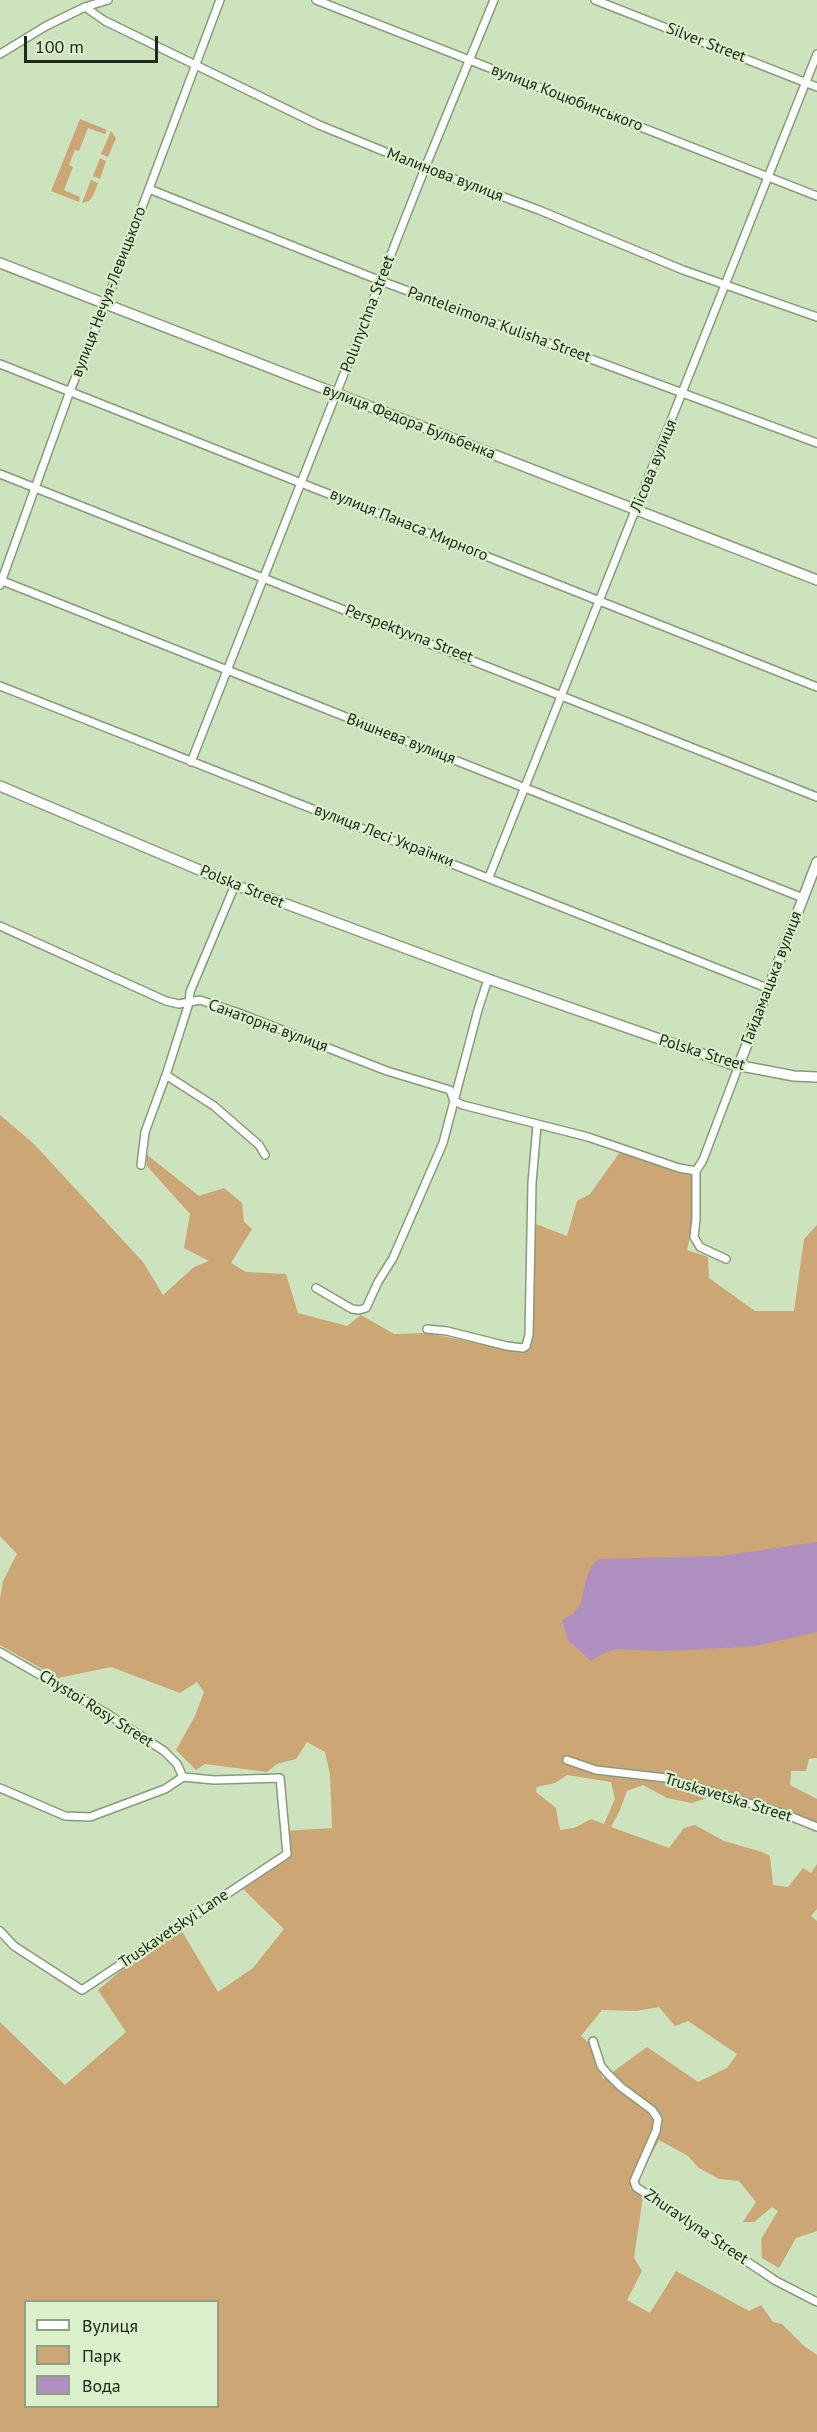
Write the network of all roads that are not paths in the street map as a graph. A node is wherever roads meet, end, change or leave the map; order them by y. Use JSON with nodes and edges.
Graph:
{"nodes":[{"id":1,"x":108,"y":0,"type":"edge"},
{"id":2,"x":220,"y":0,"type":"edge"},
{"id":3,"x":316,"y":0,"type":"edge"},
{"id":4,"x":494,"y":0,"type":"edge"},
{"id":5,"x":595,"y":0,"type":"edge"},
{"id":6,"x":85,"y":7,"type":"junction"},
{"id":7,"x":0,"y":54,"type":"edge"},
{"id":8,"x":817,"y":54,"type":"edge"},
{"id":9,"x":469,"y":60,"type":"junction"},
{"id":10,"x":195,"y":65,"type":"junction"},
{"id":11,"x":805,"y":82,"type":"junction"},
{"id":12,"x":817,"y":87,"type":"edge"},
{"id":13,"x":425,"y":168,"type":"junction"},
{"id":14,"x":769,"y":177,"type":"junction"},
{"id":15,"x":149,"y":189,"type":"junction"},
{"id":16,"x":817,"y":196,"type":"edge"},
{"id":17,"x":0,"y":263,"type":"edge"},
{"id":18,"x":381,"y":281,"type":"junction"},
{"id":19,"x":725,"y":285,"type":"junction"},
{"id":20,"x":106,"y":303,"type":"junction"},
{"id":21,"x":817,"y":317,"type":"edge"},
{"id":22,"x":0,"y":364,"type":"edge"},
{"id":23,"x":70,"y":391,"type":"junction"},
{"id":24,"x":682,"y":392,"type":"junction"},
{"id":25,"x":337,"y":394,"type":"junction"},
{"id":26,"x":817,"y":443,"type":"edge"},
{"id":27,"x":0,"y":474,"type":"edge"},
{"id":28,"x":301,"y":483,"type":"junction"},
{"id":29,"x":35,"y":488,"type":"junction"},
{"id":30,"x":637,"y":510,"type":"junction"},
{"id":31,"x":263,"y":577,"type":"junction"},
{"id":32,"x":817,"y":580,"type":"edge"},
{"id":33,"x":1,"y":582,"type":"edge"},
{"id":34,"x":598,"y":601,"type":"junction"},
{"id":35,"x":227,"y":671,"type":"junction"},
{"id":36,"x":0,"y":686,"type":"edge"},
{"id":37,"x":817,"y":687,"type":"edge"},
{"id":38,"x":562,"y":696,"type":"junction"},
{"id":39,"x":191,"y":762,"type":"junction"},
{"id":40,"x":0,"y":786,"type":"edge"},
{"id":41,"x":526,"y":788,"type":"junction"},
{"id":42,"x":817,"y":797,"type":"edge"},
{"id":43,"x":817,"y":862,"type":"edge"},
{"id":44,"x":489,"y":877,"type":"junction"},
{"id":45,"x":235,"y":885,"type":"junction"},
{"id":46,"x":803,"y":898,"type":"junction"},
{"id":47,"x":0,"y":926,"type":"edge"},
{"id":48,"x":488,"y":979,"type":"junction"},
{"id":49,"x":767,"y":988,"type":"junction"},
{"id":50,"x":189,"y":1003,"type":"junction"},
{"id":51,"x":739,"y":1065,"type":"junction"},
{"id":52,"x":166,"y":1075,"type":"junction"},
{"id":53,"x":817,"y":1077,"type":"edge"},
{"id":54,"x":454,"y":1101,"type":"junction"},
{"id":55,"x":537,"y":1125,"type":"junction"},
{"id":56,"x":265,"y":1155,"type":"dead end"},
{"id":57,"x":141,"y":1166,"type":"dead end"},
{"id":58,"x":696,"y":1171,"type":"junction"},
{"id":59,"x":726,"y":1259,"type":"dead end"},
{"id":60,"x":316,"y":1288,"type":"dead end"},
{"id":61,"x":427,"y":1329,"type":"dead end"},
{"id":62,"x":0,"y":1652,"type":"edge"},
{"id":63,"x":567,"y":1760,"type":"dead end"},
{"id":64,"x":183,"y":1777,"type":"junction"},
{"id":65,"x":0,"y":1788,"type":"edge"},
{"id":66,"x":817,"y":1827,"type":"edge"},
{"id":67,"x":0,"y":1930,"type":"edge"},
{"id":68,"x":593,"y":2041,"type":"dead end"},
{"id":69,"x":817,"y":2302,"type":"edge"}],
"edges":[{"from":1,"to":6,"type":"street"},
{"from":2,"to":10,"type":"street","name":"вулиця Нечуя-Левицького"},
{"from":3,"to":9,"type":"street","name":"вулиця Коцюбинського"},
{"from":4,"to":9,"type":"street","name":"Polunychna Street"},
{"from":5,"to":11,"type":"street","name":"Silver Street"},
{"from":6,"to":7,"type":"street"},
{"from":6,"to":10,"type":"street","name":"Малинова вулиця"},
{"from":8,"to":11,"type":"street","name":"Лісова вулиця"},
{"from":9,"to":13,"type":"street","name":"Polunychna Street"},
{"from":9,"to":14,"type":"street","name":"вулиця Коцюбинського"},
{"from":10,"to":13,"type":"street","name":"Малинова вулиця"},
{"from":10,"to":15,"type":"street","name":"вулиця Нечуя-Левицького"},
{"from":11,"to":12,"type":"street","name":"Silver Street"},
{"from":11,"to":14,"type":"street","name":"Лісова вулиця"},
{"from":13,"to":18,"type":"street","name":"Polunychna Street"},
{"from":13,"to":19,"type":"street","name":"Малинова вулиця"},
{"from":14,"to":16,"type":"street","name":"вулиця Коцюбинського"},
{"from":14,"to":19,"type":"street","name":"Лісова вулиця"},
{"from":15,"to":18,"type":"street","name":"Panteleimona Kulisha Street"},
{"from":15,"to":20,"type":"street","name":"вулиця Нечуя-Левицького"},
{"from":17,"to":20,"type":"street","name":"вулиця Федора Бульбенка"},
{"from":18,"to":24,"type":"street","name":"Panteleimona Kulisha Street"},
{"from":18,"to":25,"type":"street","name":"Polunychna Street"},
{"from":19,"to":21,"type":"street","name":"Малинова вулиця"},
{"from":19,"to":24,"type":"street","name":"Лісова вулиця"},
{"from":20,"to":23,"type":"street","name":"вулиця Нечуя-Левицького"},
{"from":20,"to":25,"type":"street","name":"вулиця Федора Бульбенка"},
{"from":22,"to":23,"type":"street","name":"вулиця Панаса Мирного"},
{"from":23,"to":28,"type":"street","name":"вулиця Панаса Мирного"},
{"from":23,"to":29,"type":"street","name":"вулиця Нечуя-Левицького"},
{"from":24,"to":26,"type":"street","name":"Panteleimona Kulisha Street"},
{"from":24,"to":30,"type":"street","name":"Лісова вулиця"},
{"from":25,"to":28,"type":"street","name":"Polunychna Street"},
{"from":25,"to":30,"type":"street","name":"вулиця Федора Бульбенка"},
{"from":27,"to":29,"type":"street","name":"Perspektyvna Street"},
{"from":28,"to":31,"type":"street","name":"Polunychna Street"},
{"from":28,"to":34,"type":"street","name":"вулиця Панаса Мирного"},
{"from":29,"to":31,"type":"street","name":"Perspektyvna Street"},
{"from":29,"to":33,"type":"street","name":"вулиця Нечуя-Левицького"},
{"from":30,"to":32,"type":"street","name":"вулиця Федора Бульбенка"},
{"from":30,"to":34,"type":"street","name":"Лісова вулиця"},
{"from":31,"to":35,"type":"street","name":"Polunychna Street"},
{"from":31,"to":38,"type":"street","name":"Perspektyvna Street"},
{"from":33,"to":35,"type":"street","name":"Вишнева вулиця"},
{"from":34,"to":37,"type":"street","name":"вулиця Панаса Мирного"},
{"from":34,"to":38,"type":"street","name":"Лісова вулиця"},
{"from":35,"to":39,"type":"street","name":"Polunychna Street"},
{"from":35,"to":41,"type":"street","name":"Вишнева вулиця"},
{"from":36,"to":39,"type":"street","name":"вулиця Лесі Українки"},
{"from":38,"to":41,"type":"street","name":"Лісова вулиця"},
{"from":38,"to":42,"type":"street","name":"Perspektyvna Street"},
{"from":39,"to":44,"type":"street","name":"вулиця Лесі Українки"},
{"from":40,"to":45,"type":"street","name":"Polska Street"},
{"from":41,"to":44,"type":"street","name":"Лісова вулиця"},
{"from":41,"to":46,"type":"street","name":"Вишнева вулиця"},
{"from":43,"to":46,"type":"street","name":"Гайдамацька вулиця"},
{"from":44,"to":49,"type":"street","name":"вулиця Лесі Українки"},
{"from":45,"to":48,"type":"street","name":"Polska Street"},
{"from":45,"to":50,"type":"street"},
{"from":46,"to":49,"type":"street","name":"Гайдамацька вулиця"},
{"from":47,"to":50,"type":"street","name":"Санаторна вулиця"},
{"from":48,"to":51,"type":"street","name":"Polska Street"},
{"from":48,"to":54,"type":"street"},
{"from":49,"to":51,"type":"street","name":"Гайдамацька вулиця"},
{"from":50,"to":52,"type":"street"},
{"from":50,"to":54,"type":"street","name":"Санаторна вулиця"},
{"from":51,"to":53,"type":"street","name":"Polska Street"},
{"from":51,"to":58,"type":"street","name":"Гайдамацька вулиця"},
{"from":52,"to":56,"type":"street"},
{"from":52,"to":57,"type":"street"},
{"from":54,"to":55,"type":"street","name":"Санаторна вулиця"},
{"from":54,"to":60,"type":"street"},
{"from":55,"to":58,"type":"street","name":"Санаторна вулиця"},
{"from":55,"to":61,"type":"street"},
{"from":58,"to":59,"type":"street"},
{"from":62,"to":64,"type":"street","name":"Chystoi Rosy Street"},
{"from":63,"to":66,"type":"street","name":"Truskavetska Street"},
{"from":64,"to":65,"type":"street"},
{"from":64,"to":67,"type":"street","name":"Truskavetskyi Lane"},
{"from":68,"to":69,"type":"street","name":"Zhuravlyna Street"}]}
